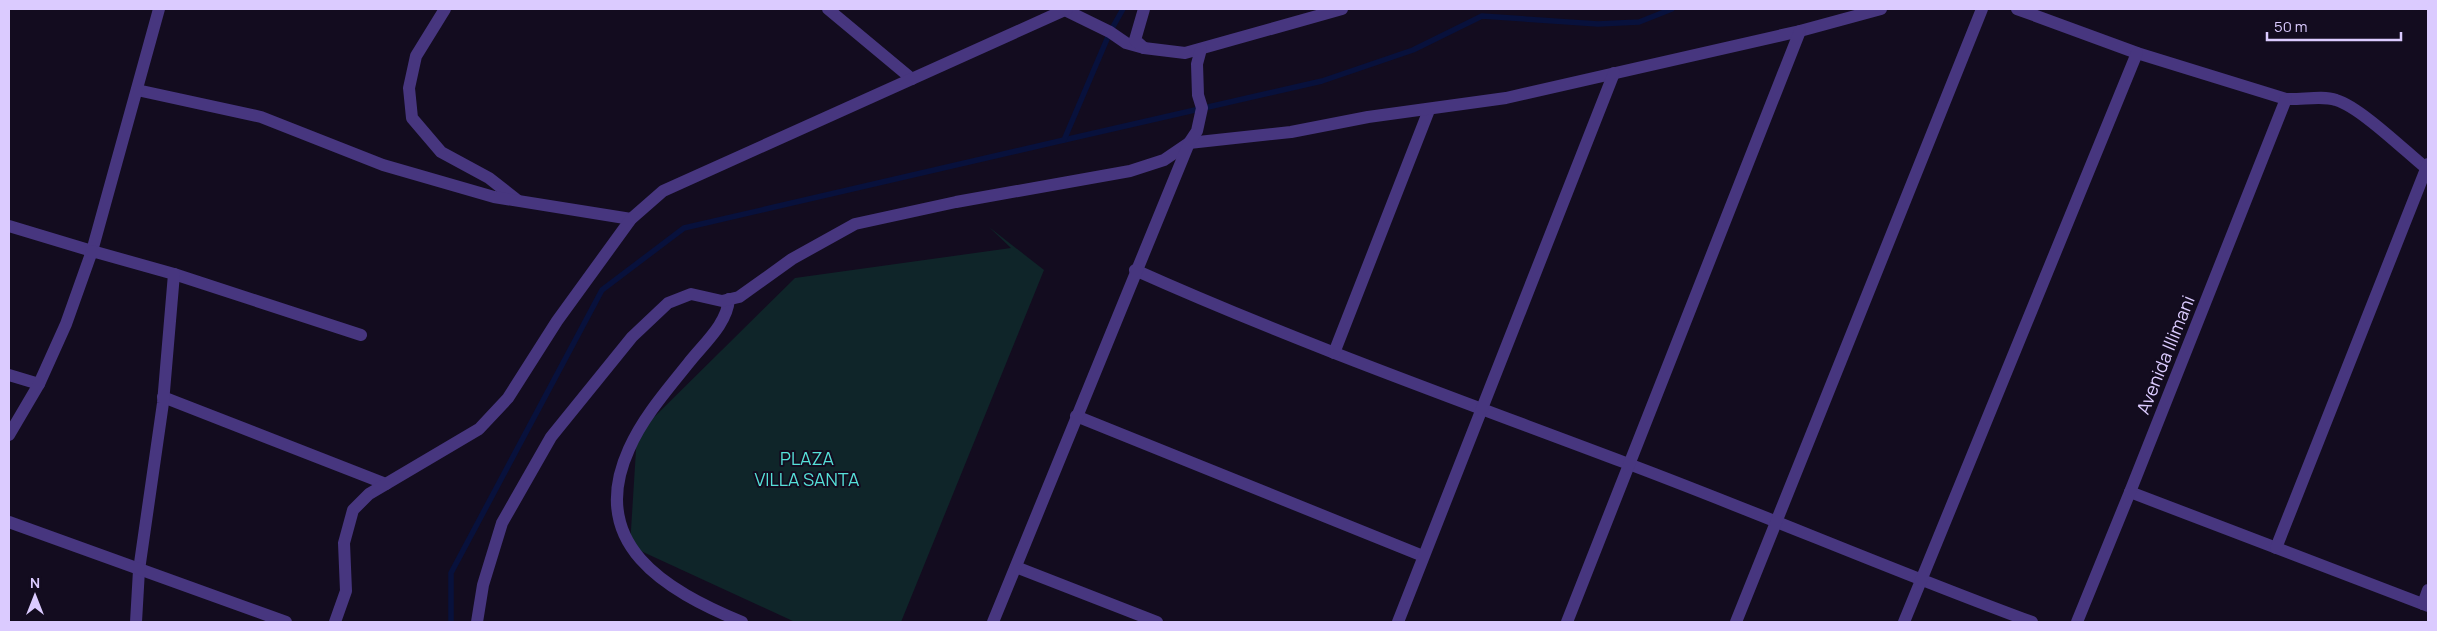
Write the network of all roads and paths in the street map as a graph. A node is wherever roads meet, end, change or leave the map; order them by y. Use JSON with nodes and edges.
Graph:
{"nodes":[{"id":1,"x":159,"y":9,"type":"edge"},
{"id":2,"x":445,"y":9,"type":"edge"},
{"id":3,"x":828,"y":9,"type":"edge"},
{"id":4,"x":1065,"y":9,"type":"edge"},
{"id":5,"x":1144,"y":9,"type":"edge"},
{"id":6,"x":1342,"y":9,"type":"edge"},
{"id":7,"x":1881,"y":9,"type":"edge"},
{"id":8,"x":1982,"y":9,"type":"edge"},
{"id":9,"x":2017,"y":9,"type":"edge"},
{"id":10,"x":1800,"y":31,"type":"junction"},
{"id":11,"x":1144,"y":48,"type":"junction"},
{"id":12,"x":1201,"y":49,"type":"junction"},
{"id":13,"x":2137,"y":53,"type":"junction"},
{"id":14,"x":1614,"y":73,"type":"junction"},
{"id":15,"x":912,"y":79,"type":"junction"},
{"id":16,"x":137,"y":90,"type":"junction"},
{"id":17,"x":2286,"y":99,"type":"junction"},
{"id":18,"x":1429,"y":110,"type":"junction"},
{"id":19,"x":1188,"y":143,"type":"junction"},
{"id":20,"x":2427,"y":166,"type":"edge"},
{"id":21,"x":518,"y":201,"type":"junction"},
{"id":22,"x":631,"y":219,"type":"junction"},
{"id":23,"x":9,"y":226,"type":"edge"},
{"id":24,"x":92,"y":251,"type":"junction"},
{"id":25,"x":1135,"y":270,"type":"junction"},
{"id":26,"x":174,"y":274,"type":"junction"},
{"id":27,"x":729,"y":299,"type":"junction"},
{"id":28,"x":361,"y":335,"type":"dead end"},
{"id":29,"x":1334,"y":353,"type":"junction"},
{"id":30,"x":9,"y":375,"type":"edge"},
{"id":31,"x":39,"y":384,"type":"junction"},
{"id":32,"x":163,"y":397,"type":"junction"},
{"id":33,"x":1482,"y":409,"type":"junction"},
{"id":34,"x":1076,"y":416,"type":"junction"},
{"id":35,"x":9,"y":435,"type":"edge"},
{"id":36,"x":1630,"y":464,"type":"junction"},
{"id":37,"x":386,"y":484,"type":"junction"},
{"id":38,"x":2130,"y":492,"type":"junction"},
{"id":39,"x":9,"y":522,"type":"edge"},
{"id":40,"x":1776,"y":523,"type":"junction"},
{"id":41,"x":2276,"y":548,"type":"junction"},
{"id":42,"x":1423,"y":556,"type":"junction"},
{"id":43,"x":1016,"y":566,"type":"junction"},
{"id":44,"x":139,"y":570,"type":"junction"},
{"id":45,"x":1920,"y":581,"type":"junction"},
{"id":46,"x":2428,"y":590,"type":"edge"},
{"id":47,"x":2425,"y":605,"type":"edge"},
{"id":48,"x":136,"y":622,"type":"edge"},
{"id":49,"x":286,"y":622,"type":"edge"},
{"id":50,"x":336,"y":622,"type":"edge"},
{"id":51,"x":477,"y":622,"type":"edge"},
{"id":52,"x":742,"y":622,"type":"edge"},
{"id":53,"x":993,"y":622,"type":"edge"},
{"id":54,"x":1157,"y":622,"type":"edge"},
{"id":55,"x":1398,"y":622,"type":"edge"},
{"id":56,"x":1567,"y":622,"type":"edge"},
{"id":57,"x":1736,"y":622,"type":"edge"},
{"id":58,"x":1904,"y":622,"type":"edge"},
{"id":59,"x":2032,"y":622,"type":"edge"},
{"id":60,"x":2076,"y":622,"type":"edge"}],
"edges":[{"from":1,"to":16,"type":"street"},
{"from":2,"to":21,"type":"street"},
{"from":3,"to":15,"type":"street"},
{"from":4,"to":11,"type":"street"},
{"from":4,"to":15,"type":"street"},
{"from":5,"to":11,"type":"street"},
{"from":6,"to":12,"type":"street"},
{"from":7,"to":10,"type":"street"},
{"from":8,"to":40,"type":"street"},
{"from":9,"to":13,"type":"street"},
{"from":10,"to":14,"type":"street"},
{"from":10,"to":36,"type":"street"},
{"from":11,"to":12,"type":"street"},
{"from":12,"to":19,"type":"street"},
{"from":13,"to":17,"type":"street"},
{"from":13,"to":45,"type":"street"},
{"from":14,"to":18,"type":"street"},
{"from":14,"to":33,"type":"street"},
{"from":15,"to":22,"type":"street"},
{"from":16,"to":21,"type":"street"},
{"from":16,"to":24,"type":"street"},
{"from":17,"to":20,"type":"street"},
{"from":17,"to":38,"type":"street","name":"Avenida Illimani"},
{"from":18,"to":19,"type":"street"},
{"from":18,"to":29,"type":"street"},
{"from":19,"to":25,"type":"street"},
{"from":19,"to":27,"type":"street"},
{"from":20,"to":41,"type":"street"},
{"from":21,"to":22,"type":"street"},
{"from":22,"to":37,"type":"street"},
{"from":23,"to":24,"type":"street"},
{"from":24,"to":26,"type":"street"},
{"from":24,"to":31,"type":"street"},
{"from":25,"to":29,"type":"street"},
{"from":25,"to":34,"type":"street"},
{"from":26,"to":28,"type":"street"},
{"from":26,"to":32,"type":"street"},
{"from":27,"to":51,"type":"street"},
{"from":27,"to":52,"type":"street"},
{"from":29,"to":33,"type":"street"},
{"from":30,"to":31,"type":"street"},
{"from":31,"to":35,"type":"street"},
{"from":32,"to":37,"type":"street"},
{"from":32,"to":44,"type":"street"},
{"from":33,"to":36,"type":"street"},
{"from":33,"to":42,"type":"street"},
{"from":34,"to":42,"type":"street"},
{"from":34,"to":43,"type":"street"},
{"from":36,"to":40,"type":"street"},
{"from":36,"to":56,"type":"street"},
{"from":37,"to":50,"type":"street"},
{"from":38,"to":41,"type":"street"},
{"from":38,"to":60,"type":"street","name":"Avenida Illimani"},
{"from":39,"to":44,"type":"street"},
{"from":40,"to":45,"type":"street"},
{"from":40,"to":57,"type":"street"},
{"from":41,"to":47,"type":"street"},
{"from":42,"to":55,"type":"street"},
{"from":43,"to":53,"type":"street"},
{"from":43,"to":54,"type":"street"},
{"from":44,"to":48,"type":"street"},
{"from":44,"to":49,"type":"street"},
{"from":45,"to":58,"type":"street"},
{"from":45,"to":59,"type":"street"},
{"from":46,"to":47,"type":"street"}]}
